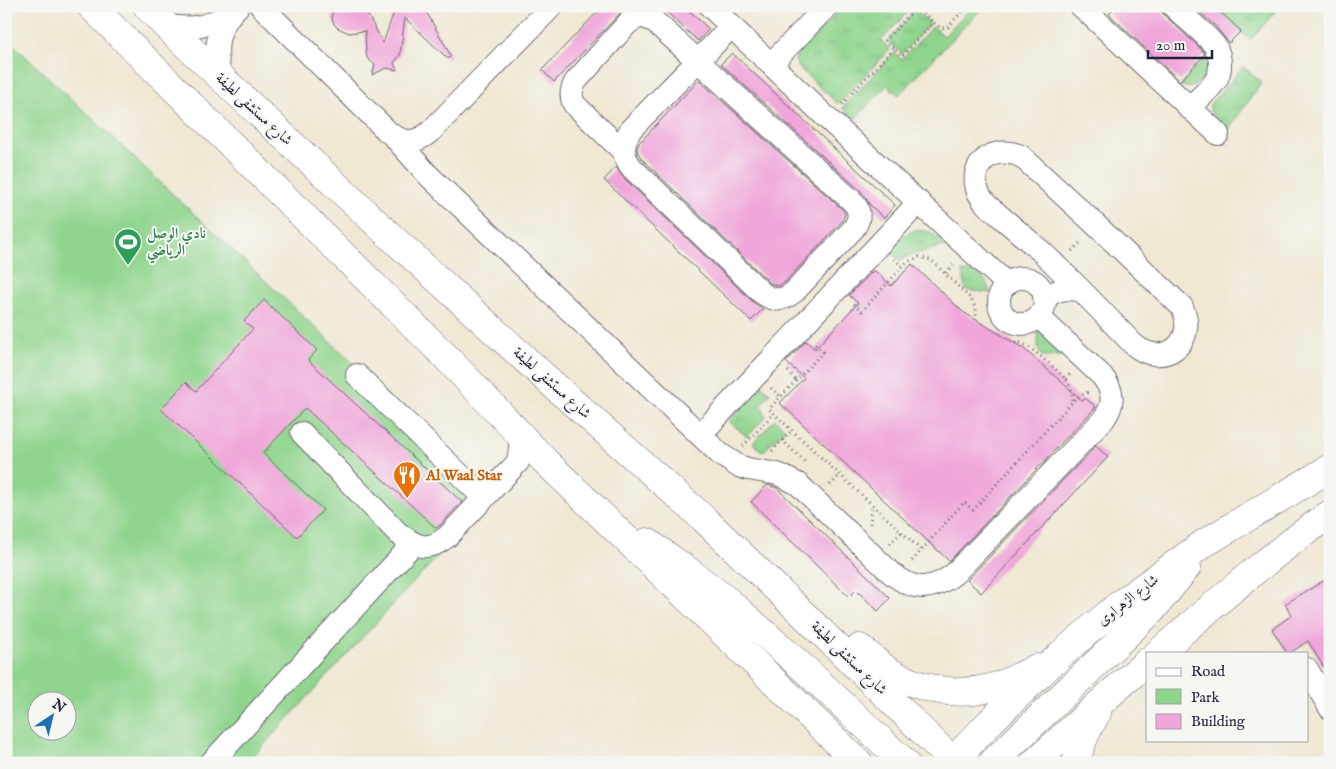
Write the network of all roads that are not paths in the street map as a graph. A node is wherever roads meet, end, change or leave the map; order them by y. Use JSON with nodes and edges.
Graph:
{"nodes":[{"id":1,"x":90,"y":6,"type":"edge"},
{"id":2,"x":147,"y":6,"type":"edge"},
{"id":3,"x":261,"y":6,"type":"edge"},
{"id":4,"x":552,"y":6,"type":"edge"},
{"id":5,"x":710,"y":6,"type":"edge"},
{"id":6,"x":828,"y":6,"type":"edge"},
{"id":7,"x":1080,"y":6,"type":"edge"},
{"id":8,"x":1173,"y":6,"type":"edge"},
{"id":9,"x":236,"y":9,"type":"edge"},
{"id":10,"x":166,"y":26,"type":"junction"},
{"id":11,"x":732,"y":27,"type":"junction"},
{"id":12,"x":698,"y":62,"type":"junction"},
{"id":13,"x":770,"y":64,"type":"junction"},
{"id":14,"x":220,"y":76,"type":"junction"},
{"id":15,"x":1190,"y":108,"type":"junction"},
{"id":16,"x":1218,"y":134,"type":"dead end"},
{"id":17,"x":395,"y":138,"type":"junction"},
{"id":18,"x":624,"y":152,"type":"junction"},
{"id":19,"x":919,"y":202,"type":"junction"},
{"id":20,"x":1026,"y":238,"type":"junction"},
{"id":21,"x":1029,"y":280,"type":"junction"},
{"id":22,"x":1007,"y":284,"type":"junction"},
{"id":23,"x":1082,"y":290,"type":"junction"},
{"id":24,"x":1042,"y":307,"type":"junction"},
{"id":25,"x":357,"y":375,"type":"dead end"},
{"id":26,"x":302,"y":434,"type":"dead end"},
{"id":27,"x":700,"y":436,"type":"junction"},
{"id":28,"x":527,"y":452,"type":"junction"},
{"id":29,"x":1330,"y":468,"type":"edge"},
{"id":30,"x":484,"y":498,"type":"junction"},
{"id":31,"x":595,"y":510,"type":"junction"},
{"id":32,"x":1330,"y":514,"type":"edge"},
{"id":33,"x":413,"y":544,"type":"junction"},
{"id":34,"x":1204,"y":544,"type":"junction"},
{"id":35,"x":804,"y":614,"type":"junction"},
{"id":36,"x":1159,"y":652,"type":"edge"},
{"id":37,"x":1059,"y":656,"type":"junction"},
{"id":38,"x":1146,"y":663,"type":"edge"},
{"id":39,"x":1308,"y":671,"type":"edge"},
{"id":40,"x":1109,"y":695,"type":"junction"},
{"id":41,"x":789,"y":696,"type":"junction"},
{"id":42,"x":1330,"y":708,"type":"edge"},
{"id":43,"x":953,"y":762,"type":"edge"},
{"id":44,"x":210,"y":763,"type":"edge"},
{"id":45,"x":833,"y":763,"type":"edge"},
{"id":46,"x":859,"y":763,"type":"edge"},
{"id":47,"x":905,"y":763,"type":"edge"},
{"id":48,"x":992,"y":763,"type":"edge"},
{"id":49,"x":1034,"y":763,"type":"edge"},
{"id":50,"x":1076,"y":763,"type":"edge"}],
"edges":[{"from":1,"to":28,"type":"main road"},
{"from":2,"to":10,"type":"main road","name":"شارع مستشفى لطيفة"},
{"from":3,"to":17,"type":"street"},
{"from":4,"to":17,"type":"street"},
{"from":5,"to":11,"type":"street"},
{"from":6,"to":13,"type":"street"},
{"from":7,"to":15,"type":"street"},
{"from":8,"to":15,"type":"street"},
{"from":9,"to":10,"type":"street"},
{"from":9,"to":14,"type":"street"},
{"from":10,"to":14,"type":"main road","name":"شارع مستشفى لطيفة"},
{"from":11,"to":12,"type":"street"},
{"from":11,"to":13,"type":"street"},
{"from":12,"to":18,"type":"street"},
{"from":12,"to":18,"type":"street"},
{"from":12,"to":18,"type":"street"},
{"from":13,"to":19,"type":"street"},
{"from":14,"to":35,"type":"main road","name":"شارع مستشفى لطيفة"},
{"from":15,"to":16,"type":"street"},
{"from":17,"to":27,"type":"street"},
{"from":19,"to":22,"type":"street"},
{"from":19,"to":27,"type":"street"},
{"from":20,"to":21,"type":"street"},
{"from":20,"to":23,"type":"street"},
{"from":20,"to":23,"type":"street"},
{"from":21,"to":22,"type":"street"},
{"from":21,"to":24,"type":"street"},
{"from":22,"to":24,"type":"street"},
{"from":23,"to":24,"type":"street"},
{"from":24,"to":27,"type":"street"},
{"from":25,"to":30,"type":"street"},
{"from":26,"to":33,"type":"street"},
{"from":28,"to":30,"type":"street"},
{"from":28,"to":31,"type":"main road"},
{"from":29,"to":34,"type":"main road","name":"شارع الزهراوى"},
{"from":30,"to":33,"type":"street"},
{"from":31,"to":41,"type":"main road"},
{"from":31,"to":47,"type":"main road"},
{"from":32,"to":36,"type":"main road"},
{"from":33,"to":44,"type":"street"},
{"from":34,"to":37,"type":"main road","name":"شارع الزهراوى"},
{"from":34,"to":48,"type":"main road"},
{"from":35,"to":37,"type":"main road"},
{"from":35,"to":43,"type":"main road","name":"شارع مستشفى لطيفة"},
{"from":37,"to":43,"type":"main road","name":"شارع الزهراوى"},
{"from":38,"to":40,"type":"main road"},
{"from":39,"to":42,"type":"street"},
{"from":40,"to":49,"type":"main road"},
{"from":40,"to":50,"type":"main road"},
{"from":41,"to":45,"type":"main road"},
{"from":41,"to":46,"type":"main road"}]}
